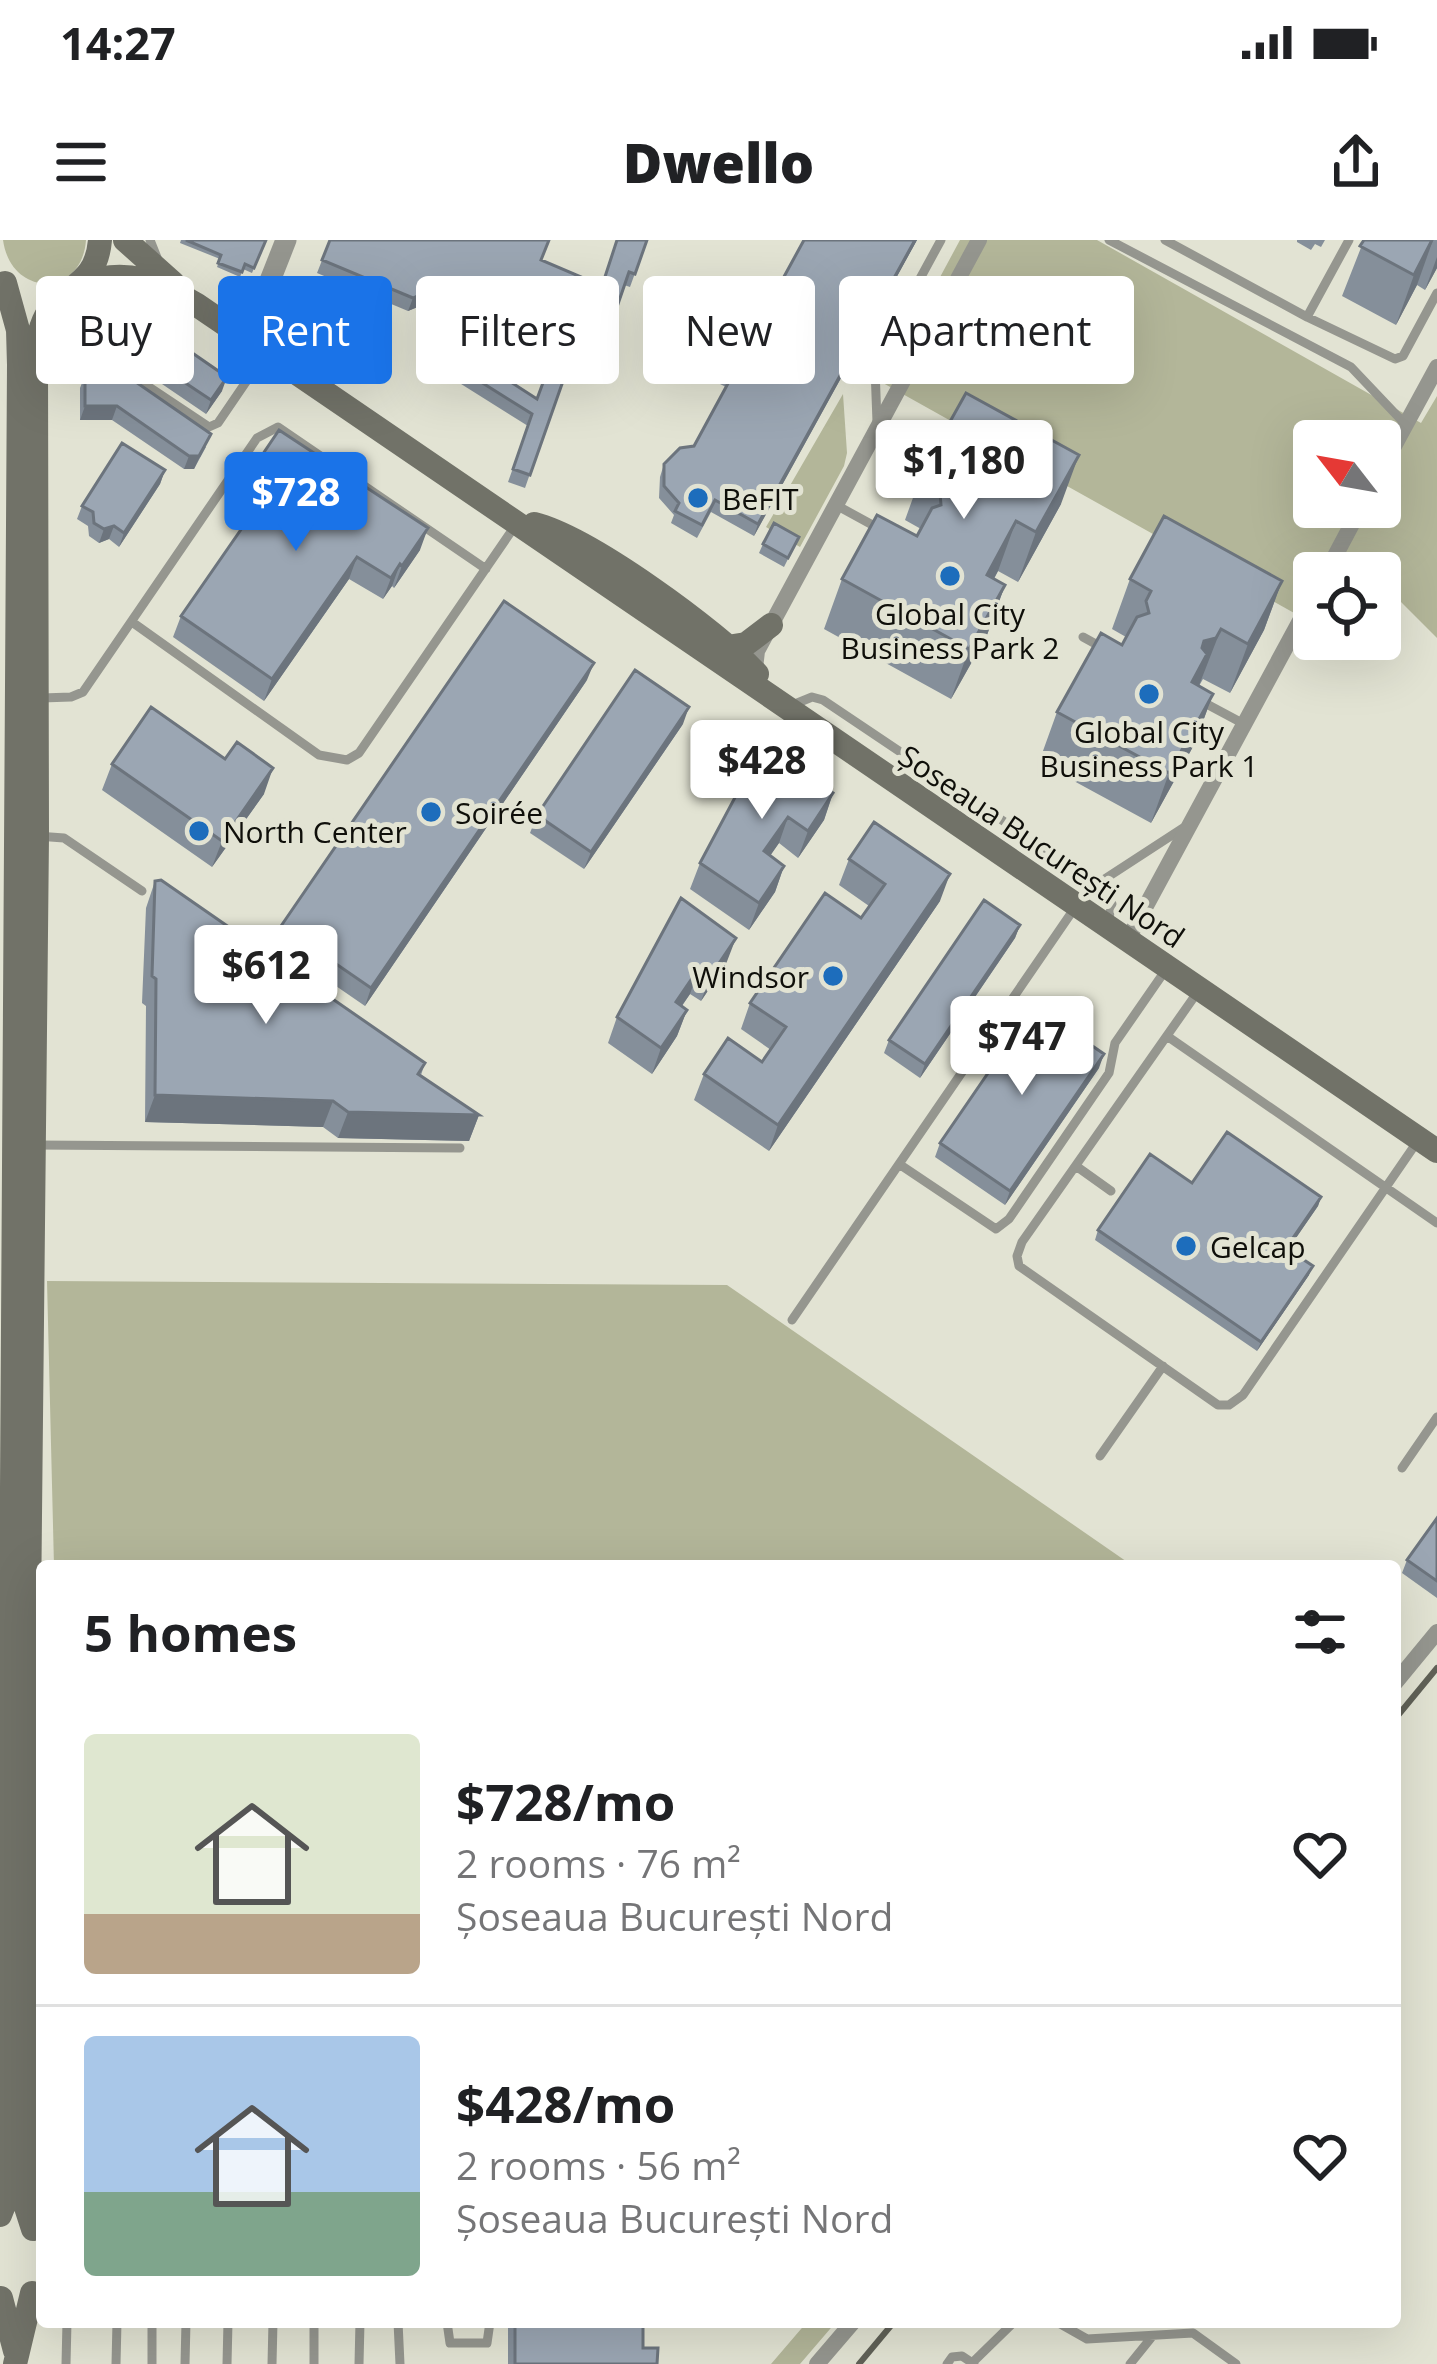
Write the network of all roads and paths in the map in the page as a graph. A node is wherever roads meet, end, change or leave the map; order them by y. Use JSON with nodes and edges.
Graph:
{"nodes":[{"id":1,"x":100,"y":240,"type":"edge"},
{"id":2,"x":125,"y":240,"type":"edge"},
{"id":3,"x":150,"y":240,"type":"edge"},
{"id":4,"x":286,"y":240,"type":"edge"},
{"id":5,"x":941,"y":240,"type":"edge"},
{"id":6,"x":979,"y":240,"type":"edge"},
{"id":7,"x":1109,"y":240,"type":"edge"},
{"id":8,"x":1165,"y":240,"type":"edge"},
{"id":9,"x":1349,"y":240,"type":"edge"},
{"id":10,"x":88,"y":276,"type":"edge"},
{"id":11,"x":164,"y":276,"type":"joint"},
{"id":12,"x":272,"y":276,"type":"edge"},
{"id":13,"x":3,"y":280,"type":"edge"},
{"id":14,"x":1437,"y":293,"type":"edge"},
{"id":15,"x":36,"y":297,"type":"edge"},
{"id":16,"x":194,"y":302,"type":"edge"},
{"id":17,"x":194,"y":304,"type":"edge"},
{"id":18,"x":197,"y":305,"type":"junction"},
{"id":19,"x":1307,"y":317,"type":"junction"},
{"id":20,"x":218,"y":319,"type":"edge"},
{"id":21,"x":1437,"y":367,"type":"edge"},
{"id":22,"x":38,"y":384,"type":"edge"},
{"id":23,"x":144,"y":384,"type":"edge"},
{"id":24,"x":245,"y":384,"type":"edge"},
{"id":25,"x":313,"y":384,"type":"edge"},
{"id":26,"x":1406,"y":425,"type":"junction"},
{"id":27,"x":878,"y":427,"type":"junction"},
{"id":28,"x":1401,"y":434,"type":"edge"},
{"id":29,"x":836,"y":505,"type":"junction"},
{"id":30,"x":517,"y":524,"type":"junction"},
{"id":31,"x":896,"y":538,"type":"edge"},
{"id":32,"x":486,"y":569,"type":"junction"},
{"id":33,"x":132,"y":622,"type":"junction"},
{"id":34,"x":771,"y":625,"type":"junction"},
{"id":35,"x":1293,"y":634,"type":"edge"},
{"id":36,"x":1082,"y":637,"type":"dead end"},
{"id":37,"x":684,"y":638,"type":"junction"},
{"id":38,"x":730,"y":648,"type":"junction"},
{"id":39,"x":1123,"y":659,"type":"edge"},
{"id":40,"x":756,"y":680,"type":"junction"},
{"id":41,"x":1193,"y":697,"type":"edge"},
{"id":42,"x":36,"y":698,"type":"junction"},
{"id":43,"x":787,"y":708,"type":"junction"},
{"id":44,"x":8,"y":716,"type":"edge"},
{"id":45,"x":1244,"y":724,"type":"junction"},
{"id":46,"x":1191,"y":822,"type":"junction"},
{"id":47,"x":38,"y":836,"type":"junction"},
{"id":48,"x":1097,"y":884,"type":"junction"},
{"id":49,"x":155,"y":896,"type":"edge"},
{"id":50,"x":1076,"y":906,"type":"junction"},
{"id":51,"x":7,"y":912,"type":"edge"},
{"id":52,"x":1117,"y":934,"type":"junction"},
{"id":53,"x":1167,"y":968,"type":"junction"},
{"id":54,"x":1199,"y":990,"type":"junction"},
{"id":55,"x":1167,"y":1036,"type":"junction"},
{"id":56,"x":33,"y":1145,"type":"junction"},
{"id":57,"x":1428,"y":1145,"type":"edge"},
{"id":58,"x":460,"y":1148,"type":"dead end"},
{"id":59,"x":899,"y":1164,"type":"junction"},
{"id":60,"x":1076,"y":1166,"type":"junction"},
{"id":61,"x":6,"y":1180,"type":"edge"},
{"id":62,"x":1387,"y":1188,"type":"junction"},
{"id":63,"x":1111,"y":1191,"type":"dead end"},
{"id":64,"x":1437,"y":1223,"type":"edge"},
{"id":65,"x":6,"y":1240,"type":"edge"},
{"id":66,"x":6,"y":1306,"type":"edge"},
{"id":67,"x":792,"y":1320,"type":"dead end"},
{"id":68,"x":1163,"y":1366,"type":"junction"},
{"id":69,"x":1437,"y":1417,"type":"edge"},
{"id":70,"x":1100,"y":1456,"type":"dead end"},
{"id":71,"x":1402,"y":1468,"type":"dead end"},
{"id":72,"x":5,"y":1616,"type":"edge"},
{"id":73,"x":1437,"y":1632,"type":"edge"},
{"id":74,"x":1401,"y":1676,"type":"edge"},
{"id":75,"x":5,"y":1845,"type":"edge"},
{"id":76,"x":34,"y":2009,"type":"edge"},
{"id":77,"x":4,"y":2065,"type":"edge"},
{"id":78,"x":33,"y":2097,"type":"edge"},
{"id":79,"x":2,"y":2210,"type":"edge"},
{"id":80,"x":36,"y":2229,"type":"edge"},
{"id":81,"x":36,"y":2233,"type":"edge"},
{"id":82,"x":36,"y":2290,"type":"edge"},
{"id":83,"x":36,"y":2292,"type":"edge"},
{"id":84,"x":0,"y":2298,"type":"edge"},
{"id":85,"x":67,"y":2328,"type":"edge"},
{"id":86,"x":117,"y":2328,"type":"edge"},
{"id":87,"x":152,"y":2328,"type":"edge"},
{"id":88,"x":186,"y":2328,"type":"edge"},
{"id":89,"x":228,"y":2328,"type":"edge"},
{"id":90,"x":273,"y":2328,"type":"edge"},
{"id":91,"x":314,"y":2328,"type":"edge"},
{"id":92,"x":360,"y":2328,"type":"edge"},
{"id":93,"x":401,"y":2328,"type":"edge"},
{"id":94,"x":448,"y":2328,"type":"edge"},
{"id":95,"x":489,"y":2328,"type":"edge"},
{"id":96,"x":848,"y":2328,"type":"edge"},
{"id":97,"x":1008,"y":2328,"type":"edge"},
{"id":98,"x":1068,"y":2328,"type":"edge"},
{"id":99,"x":1151,"y":2338,"type":"junction"},
{"id":100,"x":15,"y":2359,"type":"edge"},
{"id":101,"x":973,"y":2363,"type":"edge"},
{"id":102,"x":66,"y":2364,"type":"edge"},
{"id":103,"x":116,"y":2364,"type":"edge"},
{"id":104,"x":152,"y":2364,"type":"edge"},
{"id":105,"x":185,"y":2364,"type":"edge"},
{"id":106,"x":227,"y":2364,"type":"edge"},
{"id":107,"x":272,"y":2364,"type":"edge"},
{"id":108,"x":314,"y":2364,"type":"edge"},
{"id":109,"x":358,"y":2364,"type":"edge"},
{"id":110,"x":400,"y":2364,"type":"edge"},
{"id":111,"x":817,"y":2364,"type":"edge"},
{"id":112,"x":946,"y":2364,"type":"edge"},
{"id":113,"x":1130,"y":2364,"type":"edge"},
{"id":114,"x":1236,"y":2364,"type":"edge"}],
"edges":[{"from":1,"to":10,"type":"main road"},
{"from":2,"to":11,"type":"main road","name":"Șoseaua București Nord"},
{"from":3,"to":11,"type":"lane"},
{"from":4,"to":12,"type":"street"},
{"from":5,"to":27,"type":"lane"},
{"from":6,"to":27,"type":"street"},
{"from":7,"to":26,"type":"lane"},
{"from":8,"to":19,"type":"lane"},
{"from":9,"to":19,"type":"lane"},
{"from":13,"to":15,"type":"main road"},
{"from":13,"to":44,"type":"main road"},
{"from":14,"to":19,"type":"lane"},
{"from":16,"to":18,"type":"main road","name":"Șoseaua București Nord"},
{"from":17,"to":18,"type":"main road","name":"Șoseaua București Nord"},
{"from":18,"to":20,"type":"main road","name":"Șoseaua București Nord"},
{"from":21,"to":26,"type":"street"},
{"from":22,"to":42,"type":"main road"},
{"from":23,"to":24,"type":"lane"},
{"from":25,"to":30,"type":"main road","name":"Șoseaua București Nord"},
{"from":26,"to":28,"type":"street"},
{"from":27,"to":29,"type":"street"},
{"from":29,"to":31,"type":"lane"},
{"from":29,"to":34,"type":"street"},
{"from":30,"to":32,"type":"lane"},
{"from":30,"to":37,"type":"main road","name":"Șoseaua București Nord"},
{"from":30,"to":38,"type":"main road"},
{"from":32,"to":33,"type":"lane"},
{"from":32,"to":33,"type":"lane"},
{"from":33,"to":42,"type":"lane"},
{"from":34,"to":38,"type":"main road"},
{"from":34,"to":40,"type":"street"},
{"from":35,"to":45,"type":"street"},
{"from":36,"to":39,"type":"lane"},
{"from":37,"to":38,"type":"main road"},
{"from":37,"to":40,"type":"main road","name":"Șoseaua București Nord"},
{"from":38,"to":40,"type":"main road"},
{"from":40,"to":43,"type":"main road","name":"Șoseaua București Nord"},
{"from":41,"to":45,"type":"lane"},
{"from":42,"to":47,"type":"main road"},
{"from":43,"to":48,"type":"lane"},
{"from":43,"to":50,"type":"main road","name":"Șoseaua București Nord"},
{"from":44,"to":51,"type":"main road"},
{"from":45,"to":46,"type":"street"},
{"from":46,"to":48,"type":"lane"},
{"from":46,"to":52,"type":"street"},
{"from":47,"to":49,"type":"lane"},
{"from":47,"to":56,"type":"main road"},
{"from":48,"to":52,"type":"lane"},
{"from":50,"to":52,"type":"main road","name":"Șoseaua București Nord"},
{"from":50,"to":59,"type":"lane"},
{"from":51,"to":61,"type":"main road"},
{"from":52,"to":53,"type":"main road","name":"Șoseaua București Nord"},
{"from":53,"to":54,"type":"main road","name":"Șoseaua București Nord"},
{"from":53,"to":59,"type":"lane"},
{"from":54,"to":55,"type":"lane"},
{"from":54,"to":57,"type":"main road","name":"Șoseaua București Nord"},
{"from":55,"to":60,"type":"lane"},
{"from":55,"to":62,"type":"lane"},
{"from":56,"to":58,"type":"lane"},
{"from":56,"to":76,"type":"main road"},
{"from":57,"to":62,"type":"lane"},
{"from":59,"to":67,"type":"lane"},
{"from":60,"to":63,"type":"lane"},
{"from":60,"to":68,"type":"lane"},
{"from":61,"to":65,"type":"main road"},
{"from":62,"to":64,"type":"lane"},
{"from":62,"to":68,"type":"lane"},
{"from":65,"to":66,"type":"main road"},
{"from":66,"to":72,"type":"main road"},
{"from":68,"to":70,"type":"lane"},
{"from":69,"to":71,"type":"lane"},
{"from":72,"to":75,"type":"main road"},
{"from":73,"to":74,"type":"street"},
{"from":75,"to":77,"type":"main road"},
{"from":76,"to":78,"type":"main road"},
{"from":77,"to":79,"type":"main road"},
{"from":78,"to":80,"type":"main road"},
{"from":79,"to":81,"type":"main road"},
{"from":82,"to":84,"type":"main road"},
{"from":83,"to":100,"type":"main road"},
{"from":84,"to":100,"type":"main road"},
{"from":85,"to":102,"type":"lane"},
{"from":86,"to":103,"type":"lane"},
{"from":87,"to":104,"type":"lane"},
{"from":88,"to":105,"type":"lane"},
{"from":89,"to":106,"type":"lane"},
{"from":90,"to":107,"type":"lane"},
{"from":91,"to":108,"type":"lane"},
{"from":92,"to":109,"type":"lane"},
{"from":93,"to":110,"type":"lane"},
{"from":94,"to":95,"type":"lane"},
{"from":96,"to":111,"type":"street"},
{"from":97,"to":101,"type":"lane"},
{"from":98,"to":99,"type":"lane"},
{"from":99,"to":113,"type":"lane"},
{"from":99,"to":114,"type":"lane"},
{"from":101,"to":112,"type":"lane"}]}
